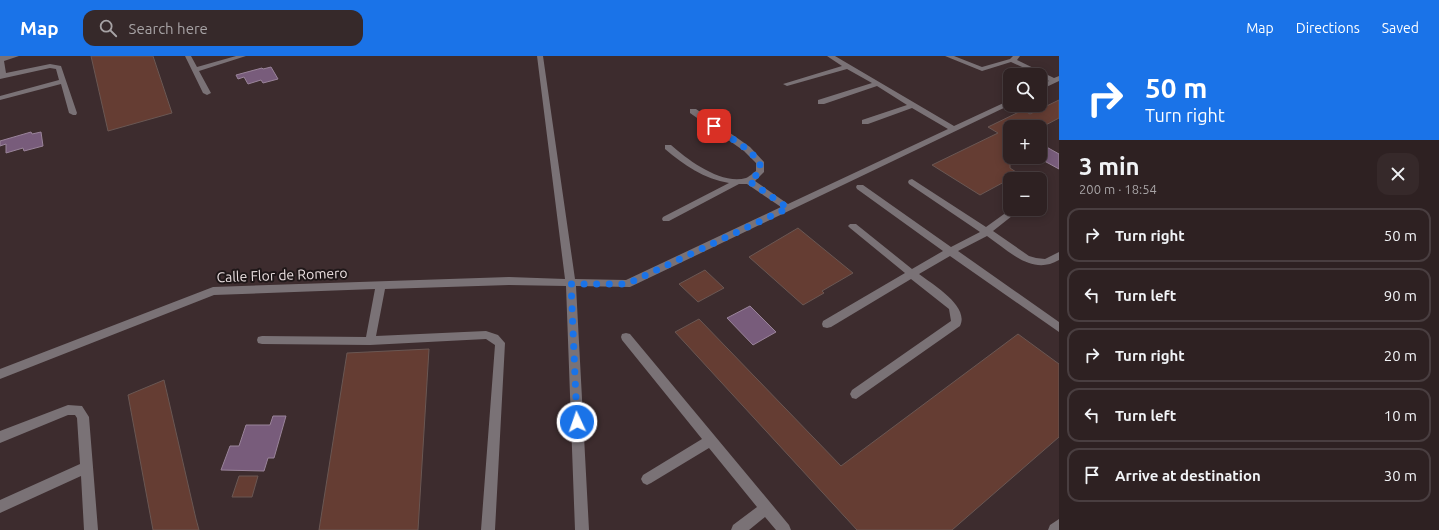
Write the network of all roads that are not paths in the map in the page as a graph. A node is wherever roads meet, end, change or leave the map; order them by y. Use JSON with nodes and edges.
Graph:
{"nodes":[{"id":1,"x":16,"y":56,"type":"edge"},
{"id":2,"x":188,"y":56,"type":"edge"},
{"id":3,"x":244,"y":56,"type":"edge"},
{"id":4,"x":540,"y":56,"type":"edge"},
{"id":5,"x":830,"y":56,"type":"edge"},
{"id":6,"x":948,"y":56,"type":"edge"},
{"id":7,"x":0,"y":58,"type":"edge"},
{"id":8,"x":1015,"y":58,"type":"edge"},
{"id":9,"x":847,"y":67,"type":"junction"},
{"id":10,"x":194,"y":70,"type":"junction"},
{"id":11,"x":2,"y":76,"type":"edge"},
{"id":12,"x":1057,"y":80,"type":"edge"},
{"id":13,"x":63,"y":81,"type":"junction"},
{"id":14,"x":787,"y":84,"type":"dead end"},
{"id":15,"x":877,"y":84,"type":"junction"},
{"id":16,"x":1047,"y":85,"type":"edge"},
{"id":17,"x":207,"y":93,"type":"dead end"},
{"id":18,"x":0,"y":98,"type":"edge"},
{"id":19,"x":821,"y":102,"type":"dead end"},
{"id":20,"x":913,"y":105,"type":"junction"},
{"id":21,"x":1003,"y":105,"type":"edge"},
{"id":22,"x":693,"y":111,"type":"dead end"},
{"id":23,"x":73,"y":113,"type":"dead end"},
{"id":24,"x":865,"y":122,"type":"dead end"},
{"id":25,"x":954,"y":129,"type":"junction"},
{"id":26,"x":668,"y":147,"type":"dead end"},
{"id":27,"x":749,"y":181,"type":"junction"},
{"id":28,"x":912,"y":182,"type":"dead end"},
{"id":29,"x":736,"y":183,"type":"junction"},
{"id":30,"x":860,"y":187,"type":"dead end"},
{"id":31,"x":788,"y":208,"type":"junction"},
{"id":32,"x":1007,"y":216,"type":"edge"},
{"id":33,"x":666,"y":219,"type":"dead end"},
{"id":34,"x":853,"y":226,"type":"dead end"},
{"id":35,"x":986,"y":231,"type":"junction"},
{"id":36,"x":950,"y":251,"type":"junction"},
{"id":37,"x":1059,"y":255,"type":"edge"},
{"id":38,"x":913,"y":274,"type":"junction"},
{"id":39,"x":571,"y":284,"type":"junction"},
{"id":40,"x":381,"y":286,"type":"junction"},
{"id":41,"x":827,"y":324,"type":"dead end"},
{"id":42,"x":1059,"y":328,"type":"edge"},
{"id":43,"x":626,"y":337,"type":"dead end"},
{"id":44,"x":262,"y":340,"type":"dead end"},
{"id":45,"x":370,"y":341,"type":"junction"},
{"id":46,"x":0,"y":374,"type":"edge"},
{"id":47,"x":856,"y":394,"type":"dead end"},
{"id":48,"x":0,"y":437,"type":"edge"},
{"id":49,"x":711,"y":440,"type":"junction"},
{"id":50,"x":87,"y":467,"type":"junction"},
{"id":51,"x":647,"y":479,"type":"dead end"},
{"id":52,"x":0,"y":507,"type":"edge"},
{"id":53,"x":766,"y":509,"type":"junction"},
{"id":54,"x":1059,"y":526,"type":"edge"},
{"id":55,"x":91,"y":530,"type":"edge"},
{"id":56,"x":488,"y":530,"type":"edge"},
{"id":57,"x":582,"y":530,"type":"edge"},
{"id":58,"x":738,"y":530,"type":"edge"},
{"id":59,"x":784,"y":530,"type":"edge"},
{"id":60,"x":1055,"y":530,"type":"edge"}],
"edges":[{"from":1,"to":7,"type":"street"},
{"from":2,"to":10,"type":"street"},
{"from":3,"to":10,"type":"street"},
{"from":4,"to":39,"type":"street"},
{"from":5,"to":9,"type":"street"},
{"from":6,"to":8,"type":"street"},
{"from":7,"to":11,"type":"street"},
{"from":8,"to":12,"type":"street"},
{"from":9,"to":14,"type":"street"},
{"from":9,"to":15,"type":"street"},
{"from":10,"to":17,"type":"street"},
{"from":11,"to":13,"type":"street"},
{"from":12,"to":16,"type":"street"},
{"from":13,"to":18,"type":"street"},
{"from":13,"to":23,"type":"street"},
{"from":15,"to":19,"type":"street"},
{"from":15,"to":20,"type":"street"},
{"from":20,"to":24,"type":"street"},
{"from":20,"to":25,"type":"street"},
{"from":21,"to":25,"type":"street","name":"Calle Flor de Romero"},
{"from":22,"to":27,"type":"street"},
{"from":25,"to":31,"type":"street","name":"Calle Flor de Romero"},
{"from":26,"to":29,"type":"street"},
{"from":27,"to":29,"type":"street"},
{"from":27,"to":31,"type":"street"},
{"from":28,"to":35,"type":"street"},
{"from":29,"to":33,"type":"street"},
{"from":30,"to":36,"type":"street"},
{"from":31,"to":39,"type":"street","name":"Calle Flor de Romero"},
{"from":32,"to":35,"type":"street"},
{"from":34,"to":38,"type":"street"},
{"from":35,"to":36,"type":"street"},
{"from":35,"to":37,"type":"street"},
{"from":36,"to":38,"type":"street"},
{"from":36,"to":42,"type":"street"},
{"from":38,"to":41,"type":"street"},
{"from":38,"to":47,"type":"street"},
{"from":39,"to":40,"type":"street","name":"Calle Flor de Romero"},
{"from":39,"to":57,"type":"street"},
{"from":40,"to":45,"type":"street"},
{"from":40,"to":46,"type":"street","name":"Calle Flor de Romero"},
{"from":43,"to":49,"type":"street"},
{"from":44,"to":45,"type":"street"},
{"from":45,"to":56,"type":"street"},
{"from":48,"to":50,"type":"street"},
{"from":49,"to":51,"type":"street"},
{"from":49,"to":53,"type":"street"},
{"from":50,"to":52,"type":"street"},
{"from":50,"to":55,"type":"street"},
{"from":53,"to":58,"type":"street"},
{"from":53,"to":59,"type":"street"},
{"from":54,"to":60,"type":"street"}]}
